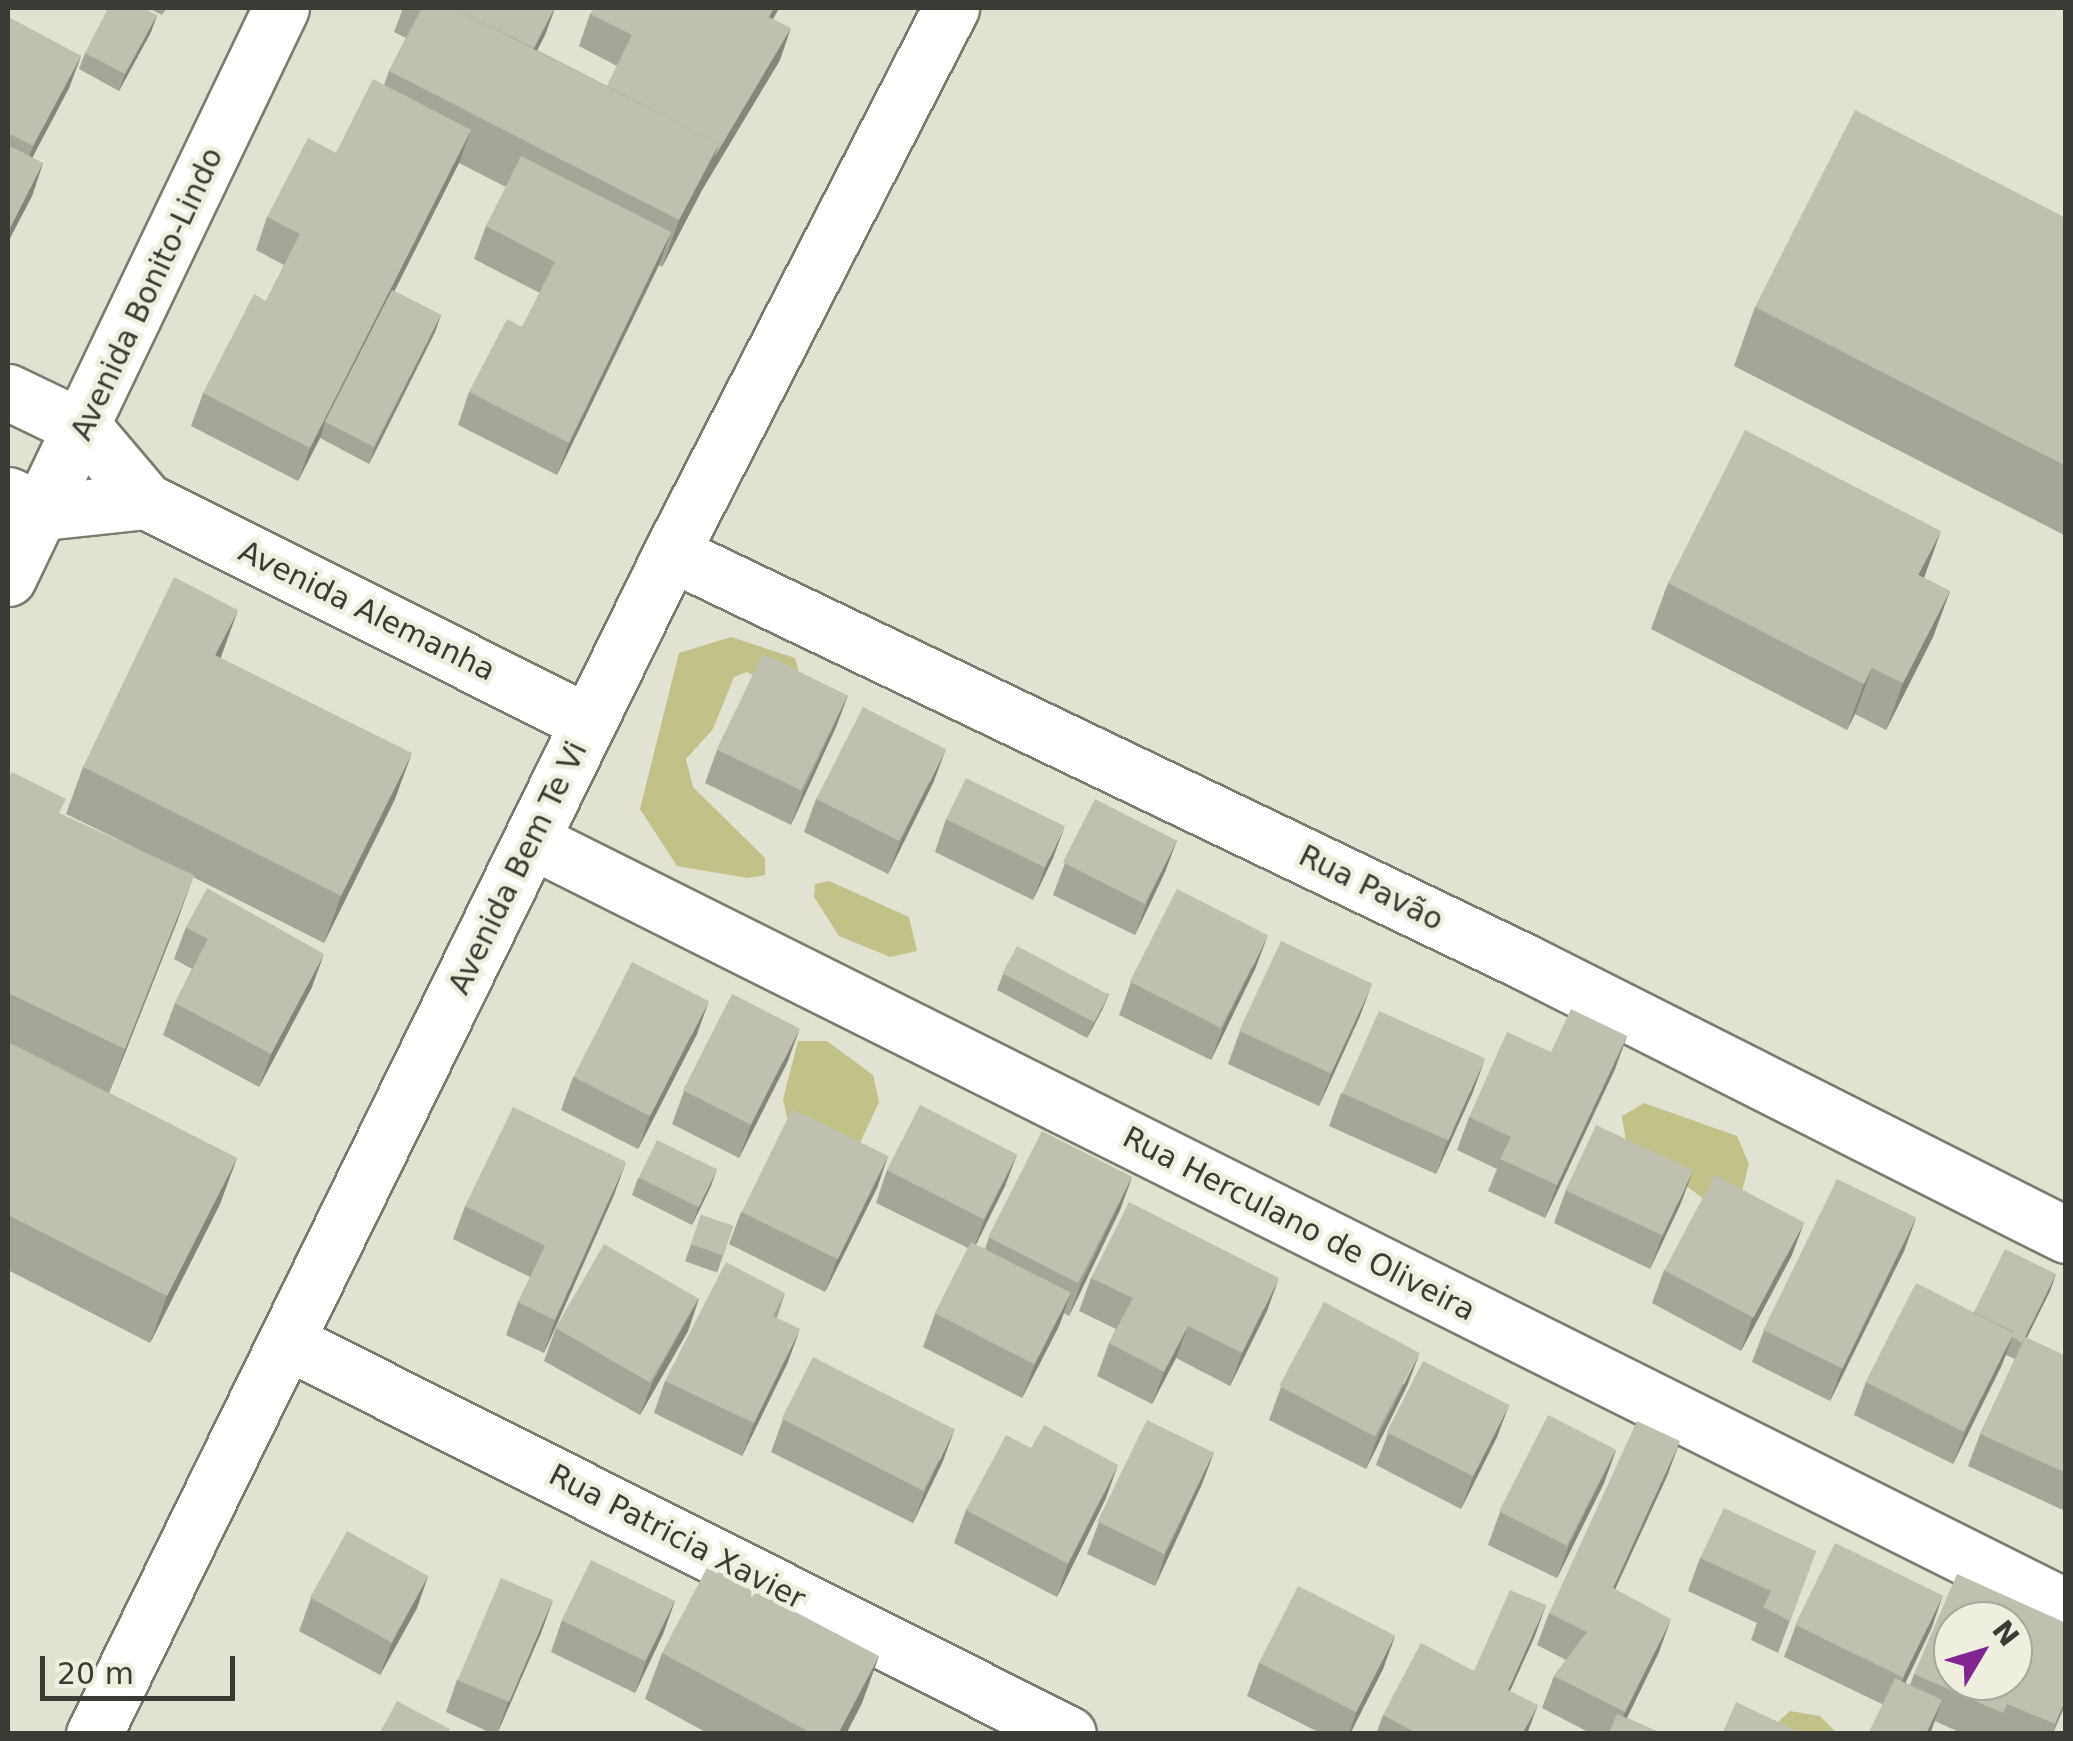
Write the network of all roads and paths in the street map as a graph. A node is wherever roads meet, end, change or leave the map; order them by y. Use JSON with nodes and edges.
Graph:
{"nodes":[{"id":1,"x":281,"y":8,"type":"edge"},
{"id":2,"x":951,"y":8,"type":"edge"},
{"id":3,"x":8,"y":392,"type":"edge"},
{"id":4,"x":85,"y":429,"type":"junction"},
{"id":5,"x":146,"y":501,"type":"junction"},
{"id":6,"x":18,"y":535,"type":"edge"},
{"id":7,"x":671,"y":553,"type":"junction"},
{"id":8,"x":588,"y":722,"type":"junction"},
{"id":9,"x":533,"y":841,"type":"junction"},
{"id":10,"x":2066,"y":1235,"type":"edge"},
{"id":11,"x":286,"y":1341,"type":"junction"},
{"id":12,"x":2066,"y":1608,"type":"edge"},
{"id":13,"x":94,"y":1734,"type":"edge"},
{"id":14,"x":1068,"y":1734,"type":"edge"}],
"edges":[{"from":1,"to":4,"type":"street","name":"Avenida Bonito-Lindo"},
{"from":2,"to":7,"type":"street","name":"Avenida Bem Te Vi"},
{"from":3,"to":4,"type":"street","name":"Avenida Alemanha"},
{"from":4,"to":5,"type":"street","name":"Avenida Alemanha"},
{"from":4,"to":6,"type":"street","name":"Avenida Bonito-Lindo"},
{"from":5,"to":6,"type":"street"},
{"from":5,"to":8,"type":"street","name":"Avenida Alemanha"},
{"from":7,"to":8,"type":"street","name":"Avenida Bem Te Vi"},
{"from":7,"to":10,"type":"street","name":"Rua Pavão"},
{"from":8,"to":9,"type":"street","name":"Avenida Bem Te Vi"},
{"from":9,"to":11,"type":"street","name":"Avenida Bem Te Vi"},
{"from":9,"to":12,"type":"street","name":"Rua Herculano de Oliveira"},
{"from":11,"to":13,"type":"street","name":"Avenida Bem Te Vi"},
{"from":11,"to":14,"type":"street","name":"Rua Patricia Xavier"}]}
